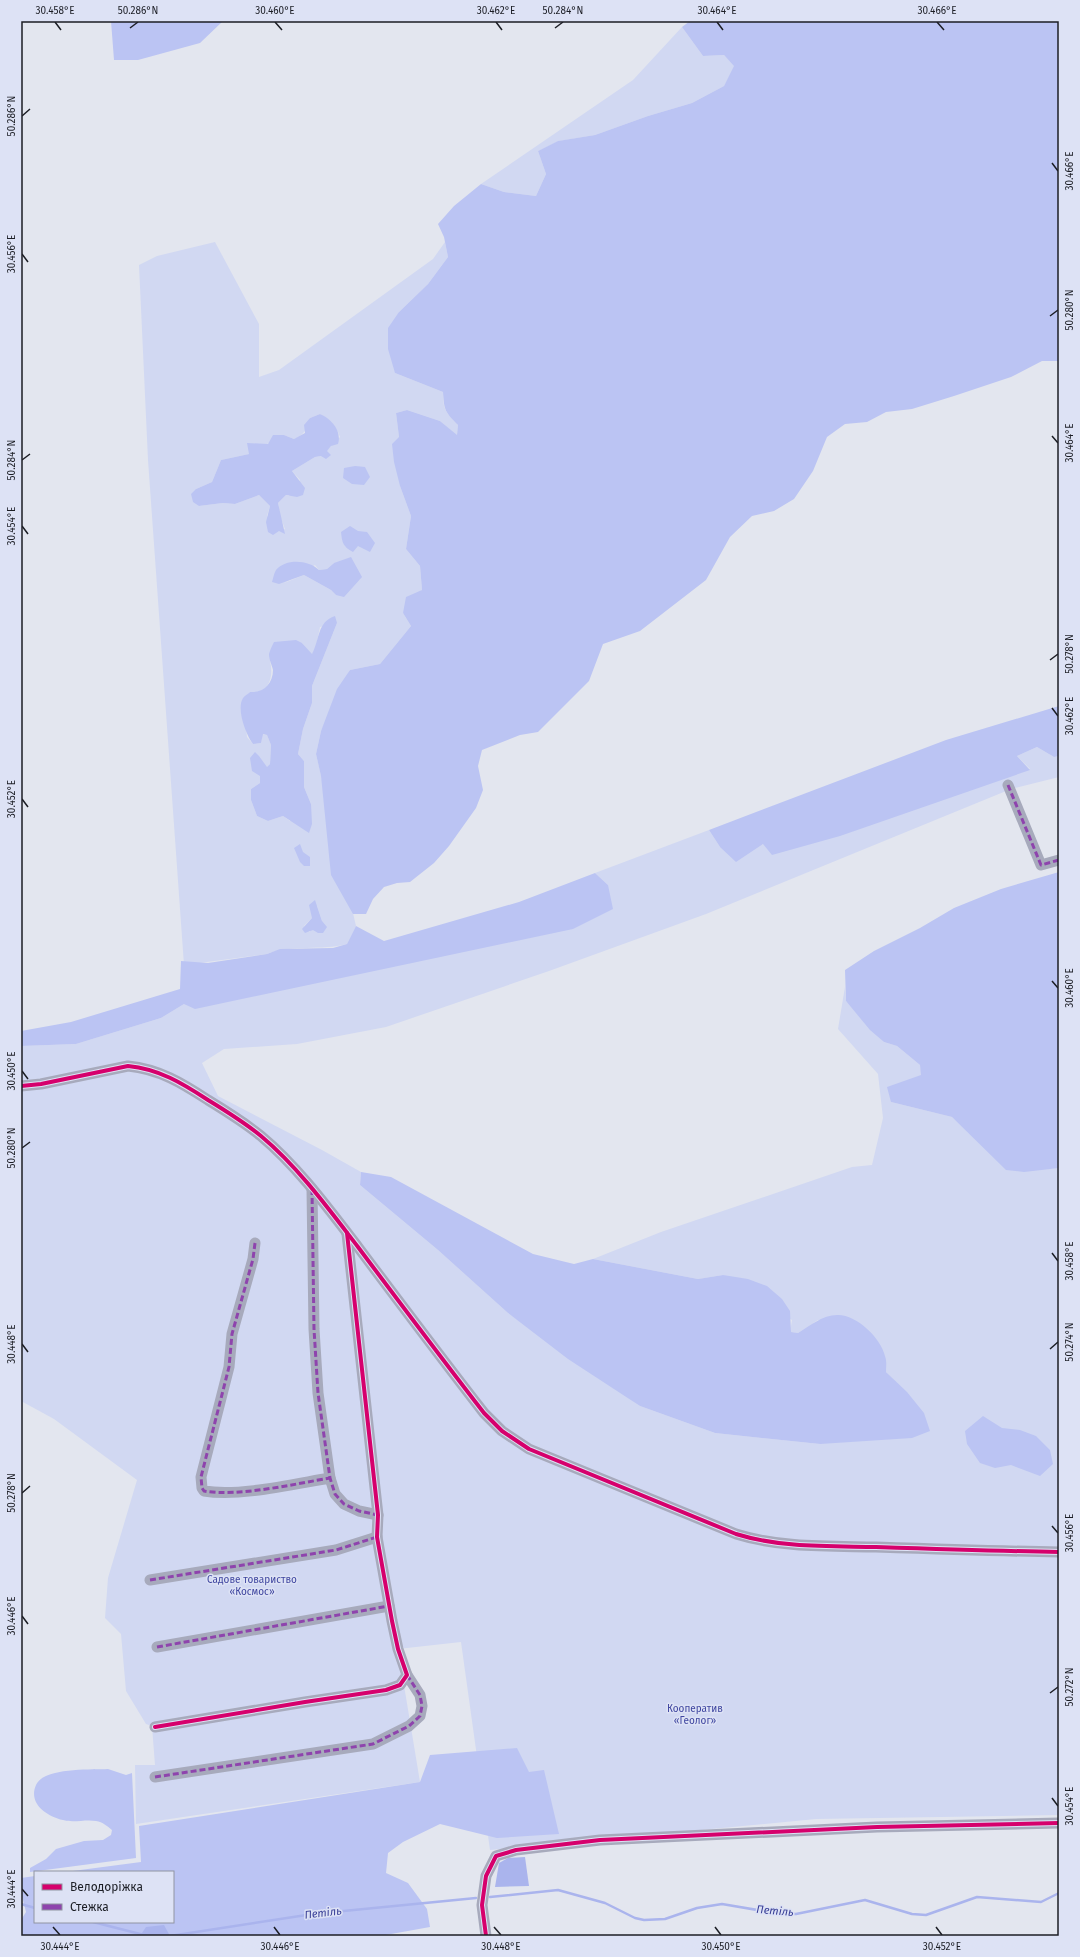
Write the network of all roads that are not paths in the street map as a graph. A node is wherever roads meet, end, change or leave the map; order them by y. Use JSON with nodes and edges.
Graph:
{"nodes":[{"id":1,"x":1008,"y":785,"type":"dead end"},
{"id":2,"x":1059,"y":860,"type":"edge"},
{"id":3,"x":21,"y":1086,"type":"edge"},
{"id":4,"x":312,"y":1189,"type":"junction"},
{"id":5,"x":347,"y":1233,"type":"junction"},
{"id":6,"x":255,"y":1243,"type":"dead end"},
{"id":7,"x":330,"y":1478,"type":"junction"},
{"id":8,"x":378,"y":1515,"type":"junction"},
{"id":9,"x":377,"y":1537,"type":"junction"},
{"id":10,"x":1059,"y":1552,"type":"edge"},
{"id":11,"x":150,"y":1580,"type":"dead end"},
{"id":12,"x":390,"y":1606,"type":"junction"},
{"id":13,"x":157,"y":1647,"type":"dead end"},
{"id":14,"x":407,"y":1674,"type":"junction"},
{"id":15,"x":155,"y":1727,"type":"dead end"},
{"id":16,"x":154,"y":1777,"type":"dead end"},
{"id":17,"x":1059,"y":1823,"type":"edge"},
{"id":18,"x":486,"y":1936,"type":"edge"}],
"edges":[{"from":1,"to":2,"type":"street"},
{"from":3,"to":4,"type":"street"},
{"from":4,"to":5,"type":"street"},
{"from":4,"to":7,"type":"street"},
{"from":5,"to":8,"type":"street"},
{"from":5,"to":10,"type":"street"},
{"from":6,"to":7,"type":"street"},
{"from":7,"to":8,"type":"street"},
{"from":8,"to":9,"type":"street"},
{"from":9,"to":11,"type":"street"},
{"from":9,"to":12,"type":"street"},
{"from":12,"to":13,"type":"street"},
{"from":12,"to":14,"type":"street"},
{"from":14,"to":15,"type":"street"},
{"from":14,"to":16,"type":"street"},
{"from":17,"to":18,"type":"street"}]}
